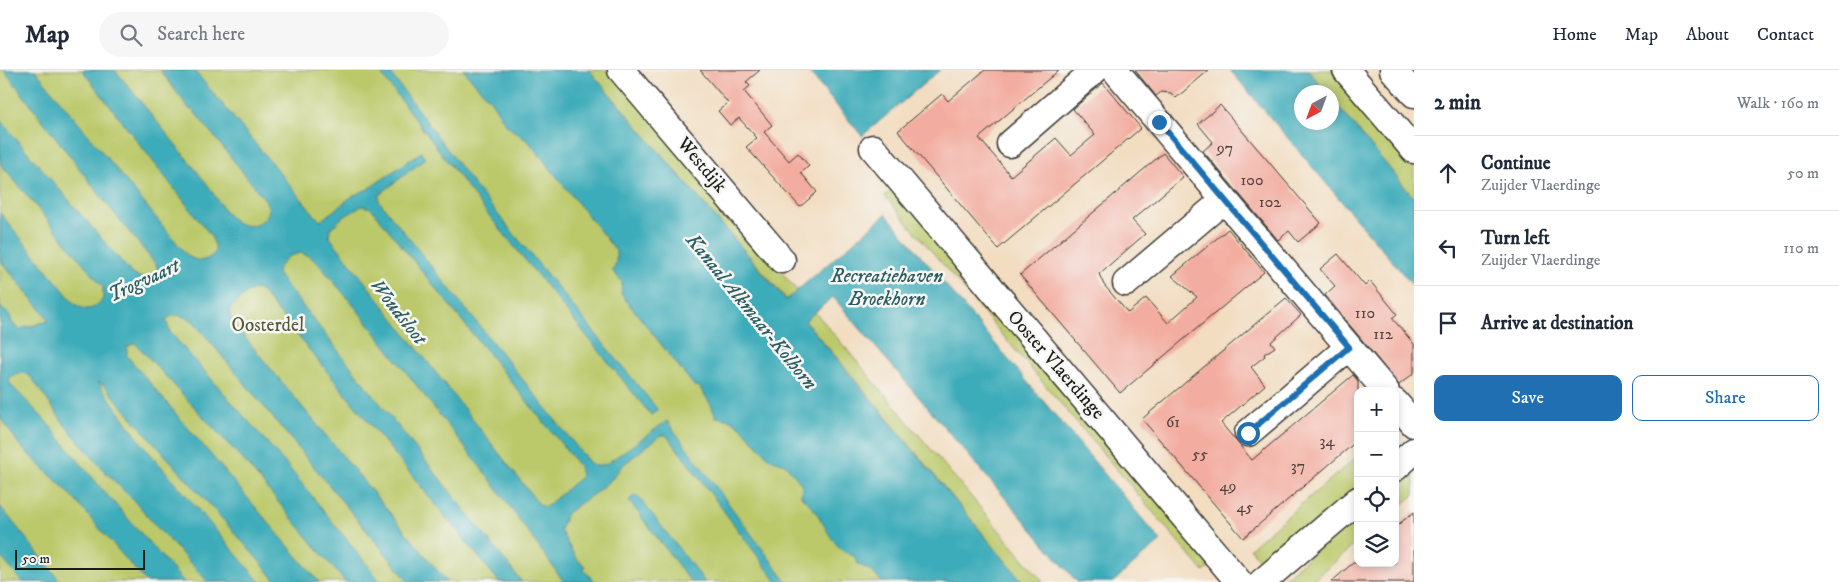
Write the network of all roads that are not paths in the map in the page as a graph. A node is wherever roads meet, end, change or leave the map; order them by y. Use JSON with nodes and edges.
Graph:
{"nodes":[{"id":1,"x":621,"y":70,"type":"edge"},
{"id":2,"x":1095,"y":70,"type":"edge"},
{"id":3,"x":1115,"y":70,"type":"edge"},
{"id":4,"x":1346,"y":70,"type":"edge"},
{"id":5,"x":1393,"y":70,"type":"edge"},
{"id":6,"x":1414,"y":94,"type":"edge"},
{"id":7,"x":1010,"y":144,"type":"dead end"},
{"id":8,"x":873,"y":148,"type":"dead end"},
{"id":9,"x":1414,"y":150,"type":"edge"},
{"id":10,"x":1224,"y":200,"type":"junction"},
{"id":11,"x":782,"y":260,"type":"dead end"},
{"id":12,"x":1126,"y":283,"type":"dead end"},
{"id":13,"x":1349,"y":347,"type":"junction"},
{"id":14,"x":1383,"y":387,"type":"edge"},
{"id":15,"x":1399,"y":407,"type":"edge"},
{"id":16,"x":1414,"y":424,"type":"edge"},
{"id":17,"x":1248,"y":433,"type":"dead end"},
{"id":18,"x":1414,"y":452,"type":"edge"},
{"id":19,"x":1399,"y":465,"type":"edge"},
{"id":20,"x":1354,"y":503,"type":"edge"},
{"id":21,"x":1239,"y":582,"type":"edge"},
{"id":22,"x":1262,"y":582,"type":"edge"}],
"edges":[{"from":1,"to":11,"type":"street","name":"Westdijk"},
{"from":2,"to":7,"type":"street"},
{"from":3,"to":10,"type":"street"},
{"from":4,"to":9,"type":"street"},
{"from":5,"to":6,"type":"street"},
{"from":8,"to":21,"type":"street","name":"Ooster Vlaerdinge"},
{"from":10,"to":12,"type":"street"},
{"from":10,"to":13,"type":"street"},
{"from":13,"to":14,"type":"street"},
{"from":13,"to":17,"type":"street"},
{"from":15,"to":16,"type":"street"},
{"from":18,"to":19,"type":"street"},
{"from":20,"to":22,"type":"street"}]}
